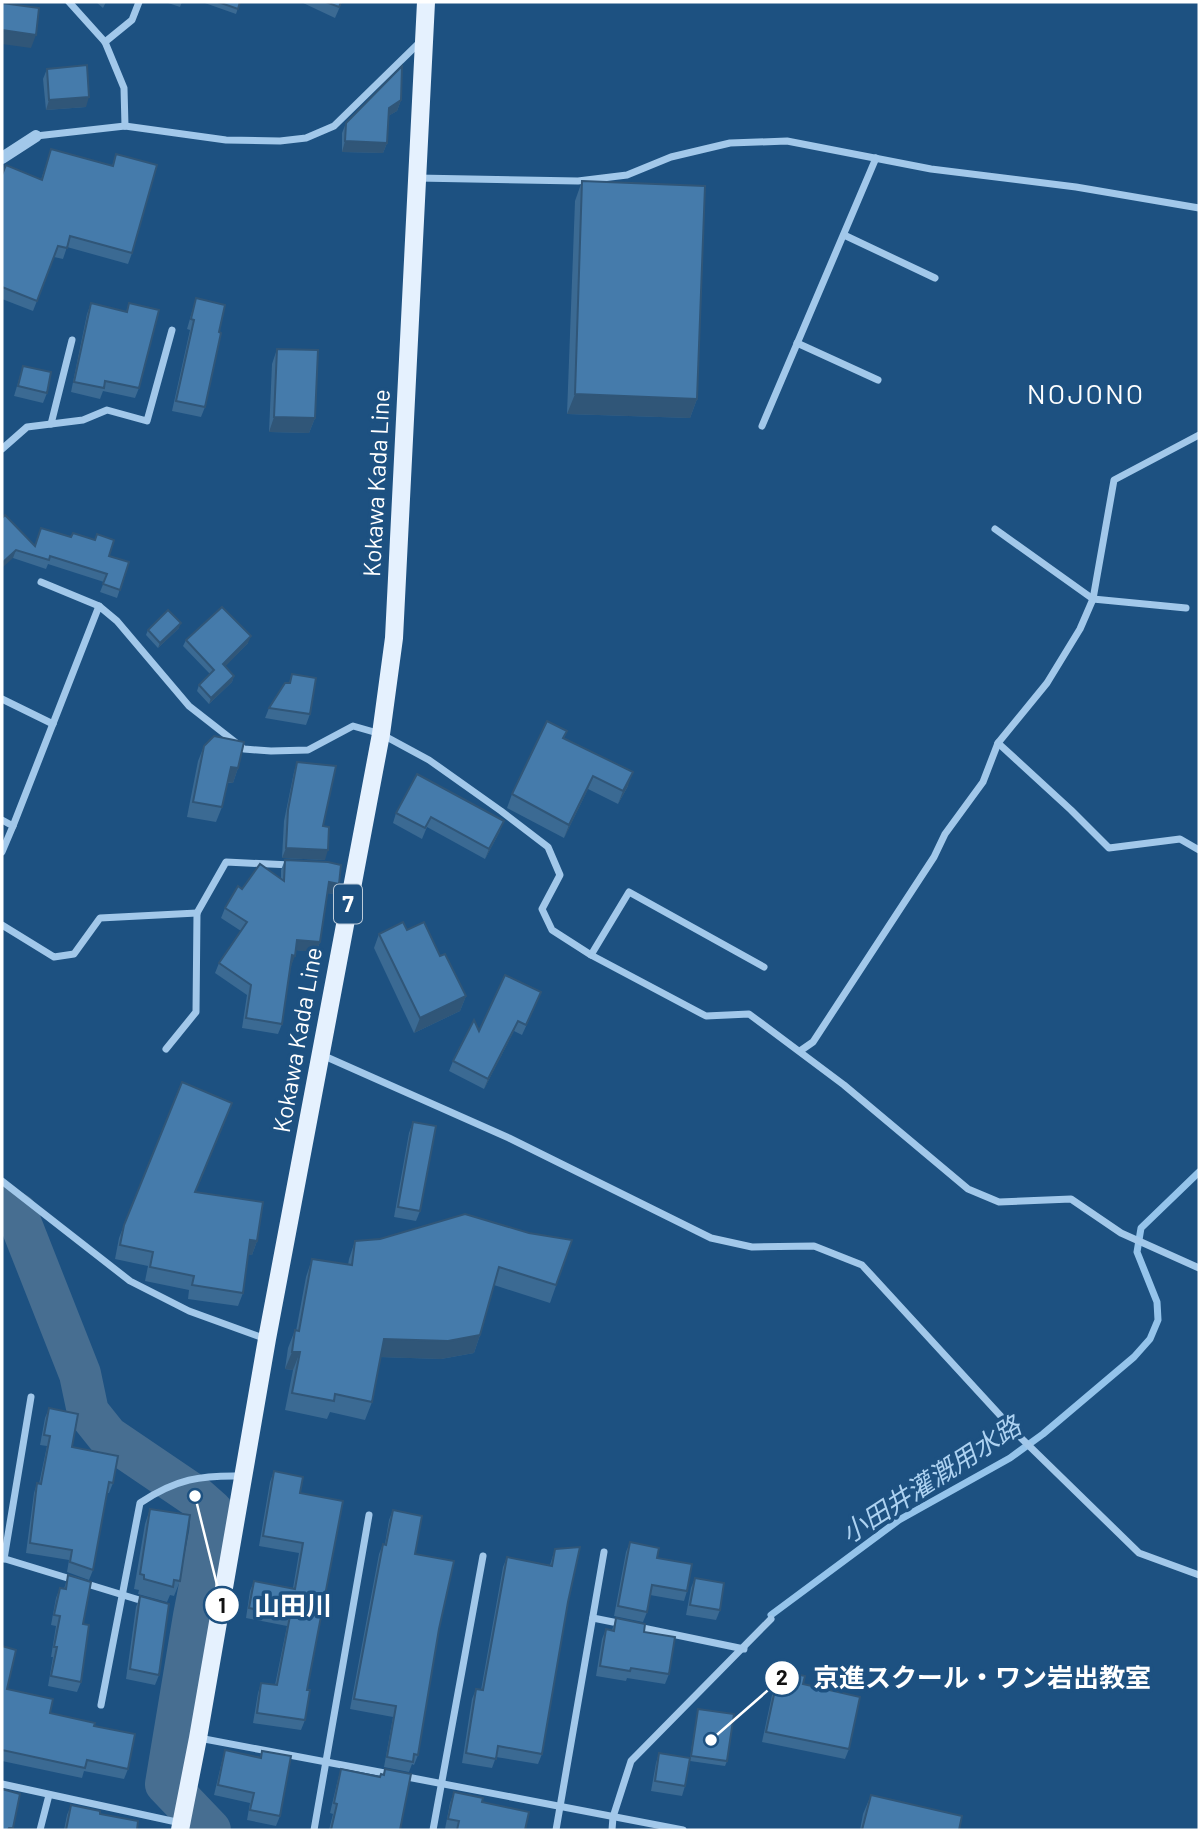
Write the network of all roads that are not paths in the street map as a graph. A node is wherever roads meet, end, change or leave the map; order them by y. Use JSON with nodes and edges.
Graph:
{"nodes":[{"id":1,"x":69,"y":2,"type":"edge"},
{"id":2,"x":139,"y":2,"type":"edge"},
{"id":3,"x":426,"y":2,"type":"edge"},
{"id":4,"x":424,"y":38,"type":"junction"},
{"id":5,"x":105,"y":42,"type":"junction"},
{"id":6,"x":125,"y":126,"type":"junction"},
{"id":7,"x":36,"y":136,"type":"joint"},
{"id":8,"x":2,"y":158,"type":"edge"},
{"id":9,"x":876,"y":158,"type":"junction"},
{"id":10,"x":417,"y":178,"type":"junction"},
{"id":11,"x":1199,"y":208,"type":"edge"},
{"id":12,"x":844,"y":235,"type":"junction"},
{"id":13,"x":935,"y":278,"type":"dead end"},
{"id":14,"x":172,"y":330,"type":"dead end"},
{"id":15,"x":72,"y":340,"type":"dead end"},
{"id":16,"x":797,"y":343,"type":"junction"},
{"id":17,"x":878,"y":380,"type":"dead end"},
{"id":18,"x":51,"y":424,"type":"junction"},
{"id":19,"x":762,"y":425,"type":"dead end"},
{"id":20,"x":1199,"y":435,"type":"edge"},
{"id":21,"x":2,"y":449,"type":"edge"},
{"id":22,"x":995,"y":529,"type":"dead end"},
{"id":23,"x":41,"y":582,"type":"dead end"},
{"id":24,"x":1093,"y":599,"type":"junction"},
{"id":25,"x":99,"y":606,"type":"junction"},
{"id":26,"x":1186,"y":608,"type":"dead end"},
{"id":27,"x":2,"y":699,"type":"edge"},
{"id":28,"x":52,"y":724,"type":"junction"},
{"id":29,"x":381,"y":734,"type":"junction"},
{"id":30,"x":998,"y":743,"type":"junction"},
{"id":31,"x":2,"y":820,"type":"edge"},
{"id":32,"x":13,"y":826,"type":"junction"},
{"id":33,"x":1199,"y":850,"type":"edge"},
{"id":34,"x":2,"y":852,"type":"edge"},
{"id":35,"x":303,"y":865,"type":"edge"},
{"id":36,"x":197,"y":913,"type":"junction"},
{"id":37,"x":2,"y":925,"type":"edge"},
{"id":38,"x":591,"y":956,"type":"junction"},
{"id":39,"x":764,"y":967,"type":"dead end"},
{"id":40,"x":166,"y":1049,"type":"dead end"},
{"id":41,"x":800,"y":1051,"type":"junction"},
{"id":42,"x":321,"y":1055,"type":"junction"},
{"id":43,"x":2,"y":1181,"type":"edge"},
{"id":44,"x":1199,"y":1268,"type":"edge"},
{"id":45,"x":267,"y":1339,"type":"junction"},
{"id":46,"x":31,"y":1397,"type":"dead end"},
{"id":47,"x":243,"y":1476,"type":"junction"},
{"id":48,"x":369,"y":1515,"type":"dead end"},
{"id":49,"x":604,"y":1552,"type":"dead end"},
{"id":50,"x":483,"y":1556,"type":"dead end"},
{"id":51,"x":3,"y":1559,"type":"edge"},
{"id":52,"x":1199,"y":1575,"type":"edge"},
{"id":53,"x":123,"y":1597,"type":"junction"},
{"id":54,"x":159,"y":1606,"type":"edge"},
{"id":55,"x":593,"y":1618,"type":"junction"},
{"id":56,"x":771,"y":1619,"type":"dead end"},
{"id":57,"x":744,"y":1649,"type":"junction"},
{"id":58,"x":101,"y":1705,"type":"dead end"},
{"id":59,"x":198,"y":1738,"type":"junction"},
{"id":60,"x":326,"y":1762,"type":"junction"},
{"id":61,"x":2,"y":1784,"type":"edge"},
{"id":62,"x":441,"y":1784,"type":"junction"},
{"id":63,"x":49,"y":1795,"type":"junction"},
{"id":64,"x":560,"y":1807,"type":"junction"},
{"id":65,"x":613,"y":1817,"type":"junction"},
{"id":66,"x":181,"y":1827,"type":"edge"},
{"id":67,"x":40,"y":1830,"type":"edge"},
{"id":68,"x":314,"y":1830,"type":"edge"},
{"id":69,"x":433,"y":1830,"type":"edge"},
{"id":70,"x":556,"y":1830,"type":"edge"},
{"id":71,"x":612,"y":1830,"type":"edge"},
{"id":72,"x":683,"y":1830,"type":"edge"}],
"edges":[{"from":1,"to":5,"type":"street"},
{"from":2,"to":5,"type":"street"},
{"from":3,"to":4,"type":"main road","name":"Kokawa Kada Line","number":"7"},
{"from":4,"to":6,"type":"street"},
{"from":4,"to":10,"type":"main road","name":"Kokawa Kada Line","number":"7"},
{"from":5,"to":6,"type":"street"},
{"from":6,"to":7,"type":"street"},
{"from":7,"to":8,"type":"street"},
{"from":9,"to":10,"type":"street"},
{"from":9,"to":11,"type":"street"},
{"from":9,"to":12,"type":"street"},
{"from":10,"to":29,"type":"main road","name":"Kokawa Kada Line","number":"7"},
{"from":12,"to":13,"type":"street"},
{"from":12,"to":16,"type":"street"},
{"from":14,"to":18,"type":"street"},
{"from":15,"to":18,"type":"street"},
{"from":16,"to":17,"type":"street"},
{"from":16,"to":19,"type":"street"},
{"from":18,"to":21,"type":"street"},
{"from":20,"to":24,"type":"street"},
{"from":22,"to":24,"type":"street"},
{"from":23,"to":25,"type":"street"},
{"from":24,"to":26,"type":"street"},
{"from":24,"to":30,"type":"street"},
{"from":25,"to":28,"type":"street"},
{"from":25,"to":29,"type":"street"},
{"from":27,"to":28,"type":"street"},
{"from":28,"to":32,"type":"street"},
{"from":29,"to":38,"type":"street"},
{"from":29,"to":42,"type":"main road","name":"Kokawa Kada Line","number":"7"},
{"from":30,"to":33,"type":"street"},
{"from":30,"to":41,"type":"street"},
{"from":31,"to":32,"type":"street"},
{"from":32,"to":34,"type":"street"},
{"from":35,"to":36,"type":"street"},
{"from":36,"to":37,"type":"street"},
{"from":36,"to":40,"type":"street"},
{"from":38,"to":39,"type":"street"},
{"from":38,"to":41,"type":"street"},
{"from":41,"to":44,"type":"street"},
{"from":42,"to":45,"type":"main road","name":"Kokawa Kada Line","number":"7"},
{"from":42,"to":52,"type":"street"},
{"from":43,"to":45,"type":"street"},
{"from":45,"to":47,"type":"main road","name":"Kokawa Kada Line","number":"7"},
{"from":46,"to":51,"type":"street"},
{"from":47,"to":53,"type":"street"},
{"from":47,"to":59,"type":"main road","name":"Kokawa Kada Line","number":"7"},
{"from":48,"to":60,"type":"street"},
{"from":49,"to":55,"type":"street"},
{"from":50,"to":62,"type":"street"},
{"from":51,"to":53,"type":"street"},
{"from":53,"to":54,"type":"street"},
{"from":53,"to":58,"type":"street"},
{"from":55,"to":57,"type":"street"},
{"from":55,"to":64,"type":"street"},
{"from":56,"to":57,"type":"street"},
{"from":57,"to":65,"type":"street"},
{"from":59,"to":60,"type":"street"},
{"from":59,"to":66,"type":"main road","name":"Kokawa Kada Line","number":"7"},
{"from":60,"to":62,"type":"street"},
{"from":60,"to":68,"type":"street"},
{"from":61,"to":63,"type":"street"},
{"from":62,"to":64,"type":"street"},
{"from":62,"to":69,"type":"street"},
{"from":63,"to":66,"type":"street"},
{"from":63,"to":67,"type":"street"},
{"from":64,"to":65,"type":"street"},
{"from":64,"to":70,"type":"street"},
{"from":65,"to":71,"type":"street"},
{"from":65,"to":72,"type":"street"}]}
